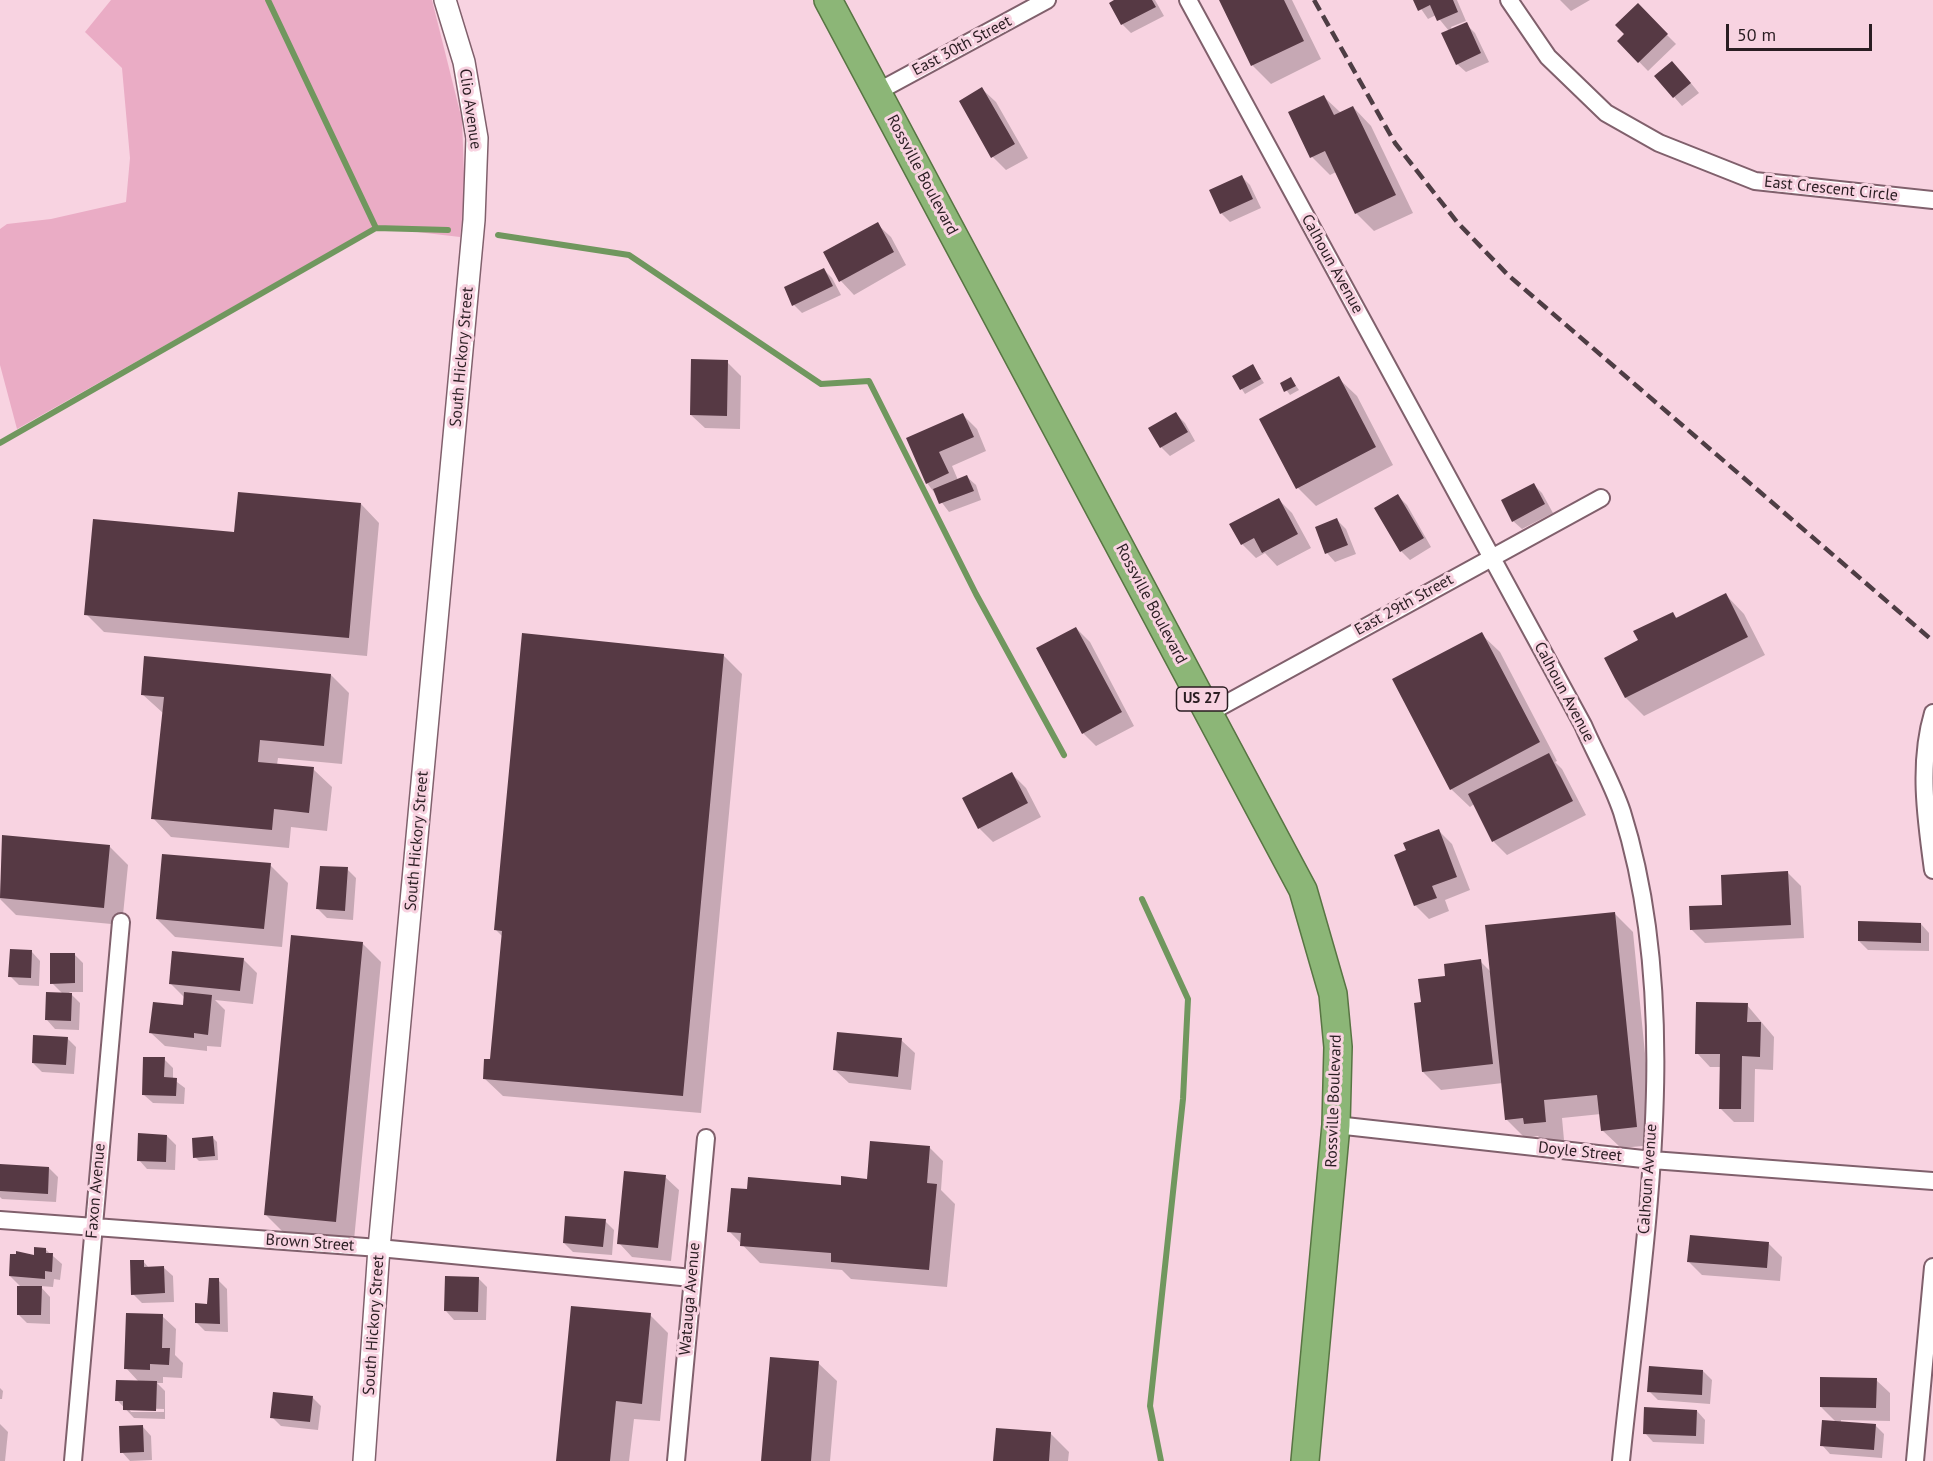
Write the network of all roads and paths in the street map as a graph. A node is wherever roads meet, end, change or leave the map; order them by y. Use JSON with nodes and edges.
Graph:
{"nodes":[{"id":1,"x":445,"y":0,"type":"edge"},
{"id":2,"x":828,"y":0,"type":"edge"},
{"id":3,"x":1047,"y":0,"type":"edge"},
{"id":4,"x":1188,"y":0,"type":"edge"},
{"id":5,"x":1509,"y":0,"type":"edge"},
{"id":6,"x":877,"y":92,"type":"junction"},
{"id":7,"x":1933,"y":200,"type":"edge"},
{"id":8,"x":474,"y":220,"type":"joint"},
{"id":9,"x":1601,"y":498,"type":"dead end"},
{"id":10,"x":1492,"y":556,"type":"junction"},
{"id":11,"x":1933,"y":712,"type":"edge"},
{"id":12,"x":1209,"y":713,"type":"junction"},
{"id":13,"x":1933,"y":870,"type":"edge"},
{"id":14,"x":121,"y":922,"type":"dead end"},
{"id":15,"x":1336,"y":1125,"type":"junction"},
{"id":16,"x":706,"y":1138,"type":"dead end"},
{"id":17,"x":1652,"y":1160,"type":"junction"},
{"id":18,"x":1933,"y":1181,"type":"edge"},
{"id":19,"x":0,"y":1220,"type":"edge"},
{"id":20,"x":92,"y":1228,"type":"junction"},
{"id":21,"x":380,"y":1248,"type":"junction"},
{"id":22,"x":1933,"y":1267,"type":"edge"},
{"id":23,"x":692,"y":1278,"type":"junction"},
{"id":24,"x":73,"y":1461,"type":"edge"},
{"id":25,"x":364,"y":1461,"type":"edge"},
{"id":26,"x":676,"y":1461,"type":"edge"},
{"id":27,"x":1305,"y":1461,"type":"edge"},
{"id":28,"x":1621,"y":1461,"type":"edge"},
{"id":29,"x":1915,"y":1461,"type":"edge"}],
"edges":[{"from":1,"to":8,"type":"street","name":"Clio Avenue"},
{"from":2,"to":6,"type":"highway","name":"Rossville Boulevard","number":"US 27"},
{"from":3,"to":6,"type":"street","name":"East 30th Street"},
{"from":4,"to":10,"type":"street","name":"Calhoun Avenue"},
{"from":5,"to":7,"type":"street","name":"East Crescent Circle"},
{"from":6,"to":12,"type":"highway","name":"Rossville Boulevard","number":"US 27"},
{"from":8,"to":21,"type":"street","name":"South Hickory Street"},
{"from":9,"to":10,"type":"street","name":"East 29th Street"},
{"from":10,"to":12,"type":"street","name":"East 29th Street"},
{"from":10,"to":17,"type":"street","name":"Calhoun Avenue"},
{"from":11,"to":13,"type":"street"},
{"from":12,"to":15,"type":"highway","name":"Rossville Boulevard","number":"US 27"},
{"from":14,"to":20,"type":"street","name":"Faxon Avenue"},
{"from":15,"to":17,"type":"street","name":"Doyle Street"},
{"from":15,"to":27,"type":"highway","name":"Rossville Boulevard","number":"US 27"},
{"from":16,"to":23,"type":"street","name":"Watauga Avenue"},
{"from":17,"to":18,"type":"street","name":"Doyle Street"},
{"from":17,"to":28,"type":"street","name":"Calhoun Avenue"},
{"from":19,"to":20,"type":"street","name":"Brown Street"},
{"from":20,"to":21,"type":"street","name":"Brown Street"},
{"from":20,"to":24,"type":"street","name":"Faxon Avenue"},
{"from":21,"to":23,"type":"street","name":"Brown Street"},
{"from":21,"to":25,"type":"street","name":"South Hickory Street"},
{"from":22,"to":29,"type":"street"},
{"from":23,"to":26,"type":"street","name":"Watauga Avenue"}]}
